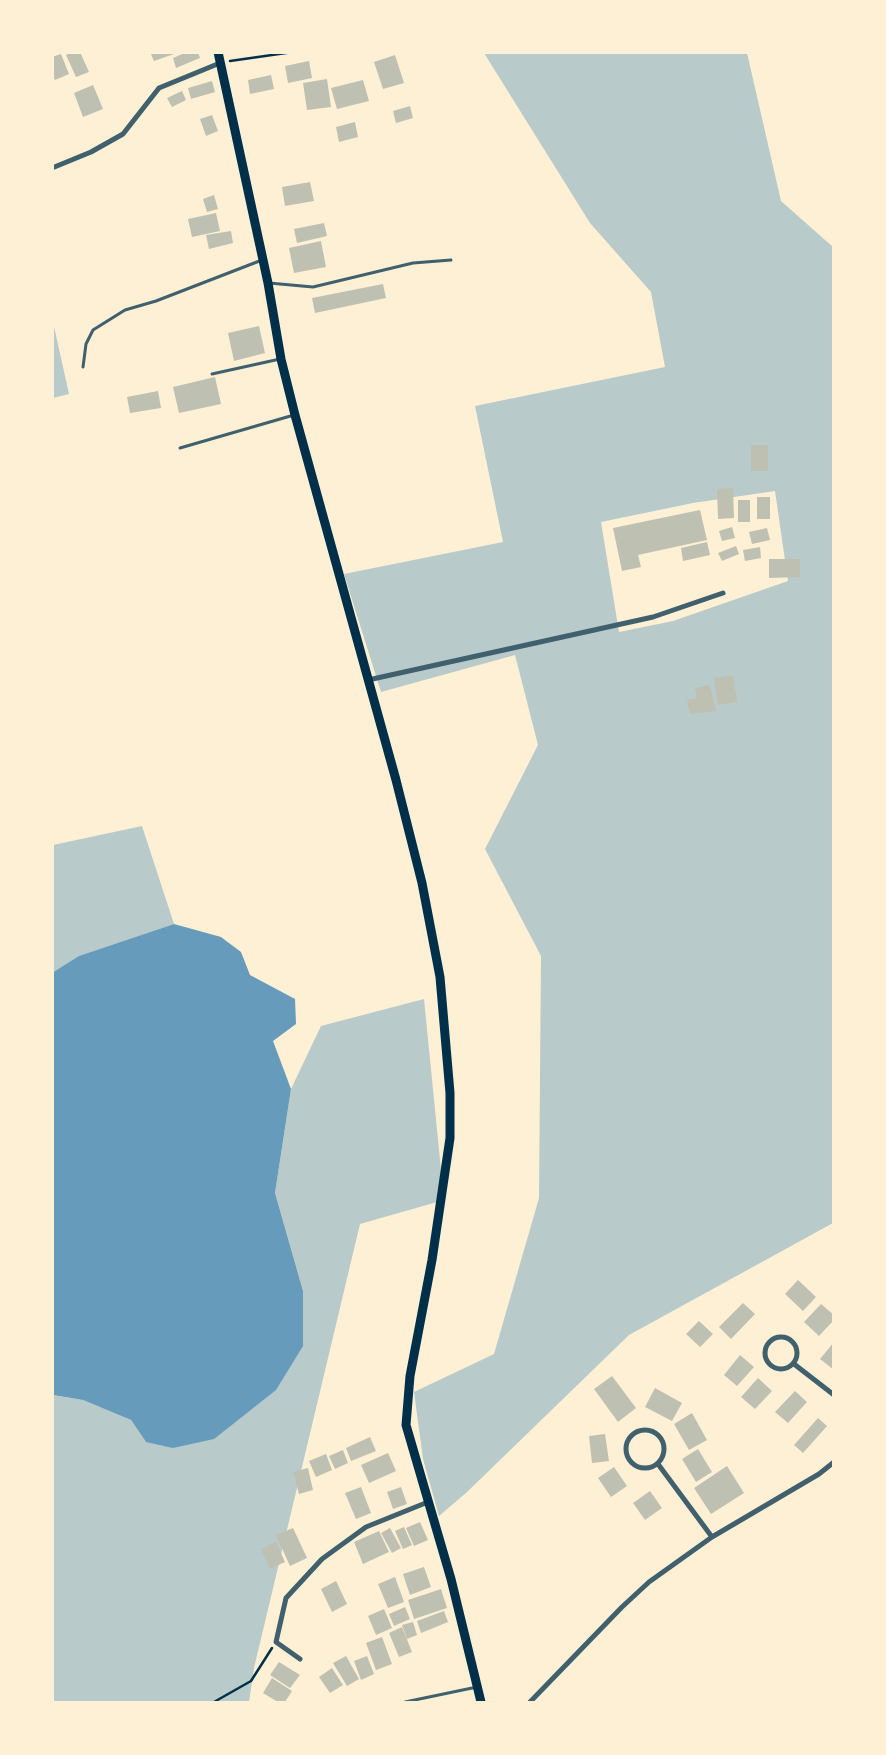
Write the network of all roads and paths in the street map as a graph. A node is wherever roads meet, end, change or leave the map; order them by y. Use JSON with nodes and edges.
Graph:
{"nodes":[{"id":1,"x":218,"y":52,"type":"edge"},
{"id":2,"x":293,"y":52,"type":"edge"},
{"id":3,"x":220,"y":63,"type":"junction"},
{"id":4,"x":52,"y":168,"type":"edge"},
{"id":5,"x":263,"y":260,"type":"junction"},
{"id":6,"x":451,"y":260,"type":"dead end"},
{"id":7,"x":268,"y":283,"type":"junction"},
{"id":8,"x":281,"y":358,"type":"junction"},
{"id":9,"x":83,"y":367,"type":"dead end"},
{"id":10,"x":212,"y":374,"type":"dead end"},
{"id":11,"x":295,"y":415,"type":"junction"},
{"id":12,"x":180,"y":448,"type":"dead end"},
{"id":13,"x":723,"y":593,"type":"dead end"},
{"id":14,"x":367,"y":680,"type":"junction"},
{"id":15,"x":794,"y":1364,"type":"junction"},
{"id":16,"x":834,"y":1395,"type":"edge"},
{"id":17,"x":834,"y":1462,"type":"edge"},
{"id":18,"x":658,"y":1464,"type":"junction"},
{"id":19,"x":428,"y":1502,"type":"junction"},
{"id":20,"x":712,"y":1538,"type":"junction"},
{"id":21,"x":276,"y":1642,"type":"junction"},
{"id":22,"x":300,"y":1660,"type":"dead end"},
{"id":23,"x":478,"y":1687,"type":"junction"},
{"id":24,"x":214,"y":1702,"type":"edge"},
{"id":25,"x":405,"y":1702,"type":"edge"},
{"id":26,"x":481,"y":1702,"type":"edge"},
{"id":27,"x":530,"y":1702,"type":"edge"}],
"edges":[{"from":1,"to":3,"type":"main road"},
{"from":2,"to":3,"type":"path"},
{"from":3,"to":4,"type":"street"},
{"from":3,"to":5,"type":"main road"},
{"from":5,"to":7,"type":"main road"},
{"from":5,"to":9,"type":"lane"},
{"from":6,"to":7,"type":"lane"},
{"from":7,"to":8,"type":"main road"},
{"from":8,"to":10,"type":"lane"},
{"from":8,"to":11,"type":"main road"},
{"from":11,"to":12,"type":"lane"},
{"from":11,"to":14,"type":"main road"},
{"from":13,"to":14,"type":"street"},
{"from":14,"to":19,"type":"main road"},
{"from":15,"to":15,"type":"street"},
{"from":15,"to":16,"type":"street"},
{"from":17,"to":20,"type":"street"},
{"from":18,"to":18,"type":"street"},
{"from":18,"to":20,"type":"street"},
{"from":19,"to":21,"type":"street"},
{"from":19,"to":23,"type":"main road"},
{"from":20,"to":27,"type":"street"},
{"from":21,"to":22,"type":"street"},
{"from":21,"to":24,"type":"path"},
{"from":23,"to":25,"type":"lane"},
{"from":23,"to":26,"type":"main road"}]}
